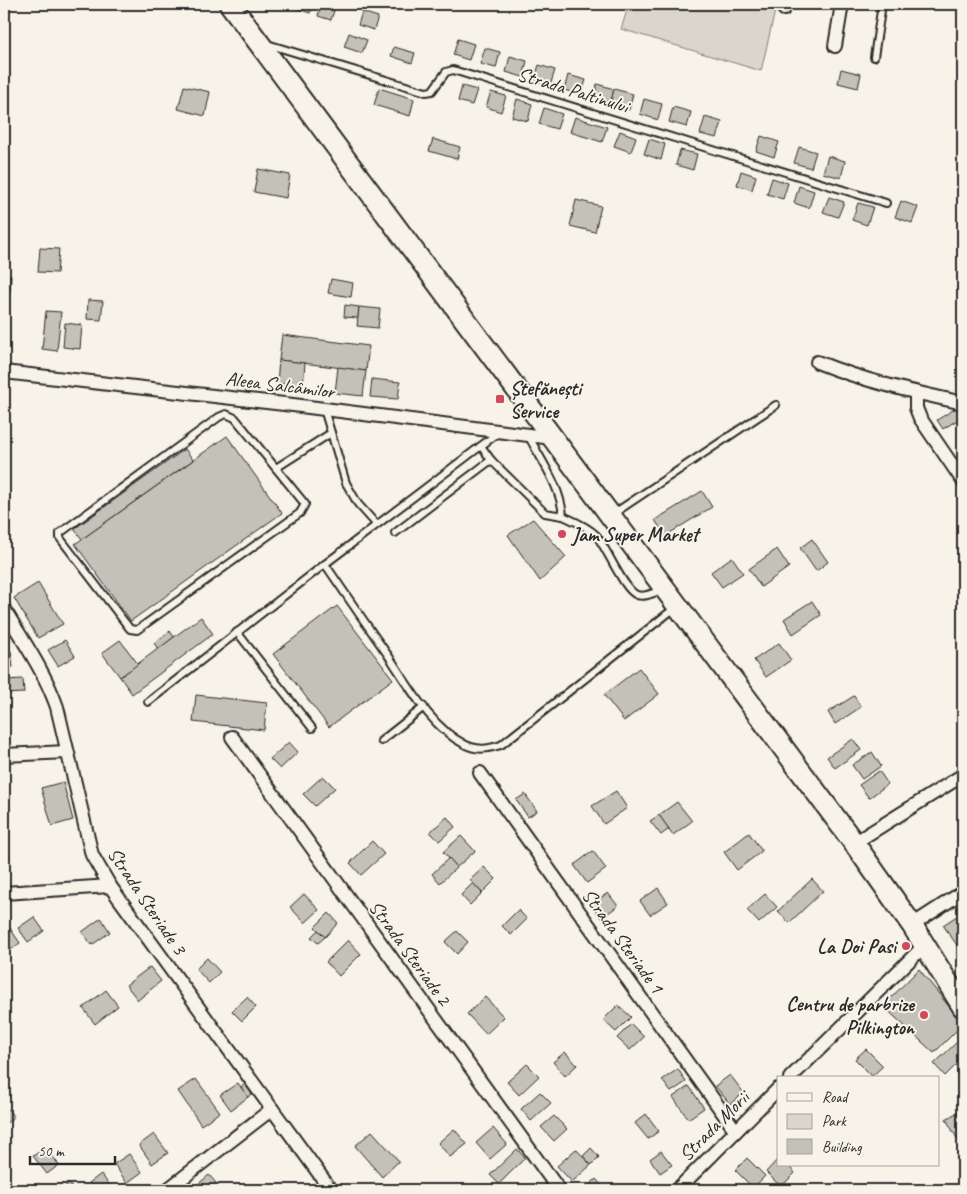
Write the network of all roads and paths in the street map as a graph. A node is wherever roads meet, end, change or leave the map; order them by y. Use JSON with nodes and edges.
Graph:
{"nodes":[{"id":1,"x":230,"y":4,"type":"edge"},
{"id":2,"x":842,"y":4,"type":"edge"},
{"id":3,"x":882,"y":4,"type":"edge"},
{"id":4,"x":258,"y":42,"type":"junction"},
{"id":5,"x":835,"y":46,"type":"dead end"},
{"id":6,"x":874,"y":57,"type":"dead end"},
{"id":7,"x":886,"y":204,"type":"dead end"},
{"id":8,"x":817,"y":362,"type":"dead end"},
{"id":9,"x":4,"y":372,"type":"edge"},
{"id":10,"x":916,"y":393,"type":"junction"},
{"id":11,"x":963,"y":403,"type":"edge"},
{"id":12,"x":776,"y":405,"type":"dead end"},
{"id":13,"x":323,"y":409,"type":"junction"},
{"id":14,"x":501,"y":430,"type":"junction"},
{"id":15,"x":331,"y":433,"type":"junction"},
{"id":16,"x":528,"y":434,"type":"junction"},
{"id":17,"x":552,"y":438,"type":"junction"},
{"id":18,"x":481,"y":446,"type":"junction"},
{"id":19,"x":491,"y":460,"type":"junction"},
{"id":20,"x":276,"y":468,"type":"junction"},
{"id":21,"x":963,"y":480,"type":"edge"},
{"id":22,"x":563,"y":516,"type":"junction"},
{"id":23,"x":610,"y":516,"type":"junction"},
{"id":24,"x":376,"y":524,"type":"junction"},
{"id":25,"x":395,"y":533,"type":"dead end"},
{"id":26,"x":324,"y":564,"type":"junction"},
{"id":27,"x":664,"y":589,"type":"junction"},
{"id":28,"x":677,"y":606,"type":"junction"},
{"id":29,"x":4,"y":609,"type":"edge"},
{"id":30,"x":238,"y":632,"type":"junction"},
{"id":31,"x":148,"y":702,"type":"dead end"},
{"id":32,"x":424,"y":707,"type":"junction"},
{"id":33,"x":312,"y":728,"type":"dead end"},
{"id":34,"x":232,"y":737,"type":"dead end"},
{"id":35,"x":381,"y":741,"type":"dead end"},
{"id":36,"x":67,"y":752,"type":"junction"},
{"id":37,"x":4,"y":755,"type":"edge"},
{"id":38,"x":480,"y":772,"type":"dead end"},
{"id":39,"x":963,"y":775,"type":"edge"},
{"id":40,"x":854,"y":843,"type":"junction"},
{"id":41,"x":110,"y":886,"type":"junction"},
{"id":42,"x":963,"y":892,"type":"edge"},
{"id":43,"x":4,"y":893,"type":"edge"},
{"id":44,"x":912,"y":925,"type":"junction"},
{"id":45,"x":926,"y":945,"type":"junction"},
{"id":46,"x":963,"y":1007,"type":"edge"},
{"id":47,"x":792,"y":1076,"type":"edge"},
{"id":48,"x":777,"y":1090,"type":"edge"},
{"id":49,"x":272,"y":1109,"type":"junction"},
{"id":50,"x":736,"y":1130,"type":"junction"},
{"id":51,"x":168,"y":1190,"type":"edge"},
{"id":52,"x":331,"y":1190,"type":"edge"},
{"id":53,"x":559,"y":1190,"type":"edge"},
{"id":54,"x":677,"y":1190,"type":"edge"}],
"edges":[{"from":1,"to":4,"type":"main road"},
{"from":2,"to":5,"type":"street"},
{"from":3,"to":6,"type":"lane"},
{"from":4,"to":7,"type":"lane","name":"Strada Paltinului"},
{"from":4,"to":17,"type":"main road"},
{"from":8,"to":10,"type":"street"},
{"from":9,"to":13,"type":"street","name":"Aleea Salcâmilor"},
{"from":10,"to":11,"type":"street"},
{"from":10,"to":21,"type":"street"},
{"from":12,"to":23,"type":"lane"},
{"from":13,"to":14,"type":"street","name":"Aleea Salcâmilor"},
{"from":13,"to":15,"type":"lane"},
{"from":14,"to":16,"type":"street","name":"Aleea Salcâmilor"},
{"from":14,"to":18,"type":"lane"},
{"from":15,"to":20,"type":"lane"},
{"from":15,"to":24,"type":"lane"},
{"from":16,"to":17,"type":"street","name":"Aleea Salcâmilor"},
{"from":16,"to":22,"type":"lane"},
{"from":17,"to":23,"type":"main road"},
{"from":18,"to":19,"type":"lane"},
{"from":18,"to":24,"type":"lane"},
{"from":19,"to":22,"type":"lane"},
{"from":19,"to":25,"type":"lane"},
{"from":20,"to":20,"type":"lane"},
{"from":22,"to":27,"type":"lane"},
{"from":23,"to":27,"type":"main road"},
{"from":24,"to":26,"type":"lane"},
{"from":26,"to":30,"type":"lane"},
{"from":26,"to":32,"type":"lane"},
{"from":27,"to":28,"type":"main road"},
{"from":28,"to":32,"type":"lane"},
{"from":28,"to":40,"type":"main road"},
{"from":29,"to":36,"type":"street","name":"Strada Steriade 3"},
{"from":30,"to":31,"type":"lane"},
{"from":30,"to":33,"type":"lane"},
{"from":32,"to":35,"type":"lane"},
{"from":34,"to":53,"type":"street","name":"Strada Steriade 2"},
{"from":36,"to":37,"type":"street"},
{"from":36,"to":41,"type":"street","name":"Strada Steriade 3"},
{"from":38,"to":50,"type":"street","name":"Strada Steriade 1"},
{"from":39,"to":40,"type":"street"},
{"from":40,"to":44,"type":"main road"},
{"from":41,"to":43,"type":"street"},
{"from":41,"to":49,"type":"street","name":"Strada Steriade 3"},
{"from":42,"to":44,"type":"street"},
{"from":44,"to":45,"type":"main road"},
{"from":45,"to":46,"type":"main road"},
{"from":45,"to":47,"type":"street"},
{"from":48,"to":50,"type":"street","name":"Strada Morii"},
{"from":49,"to":51,"type":"street"},
{"from":49,"to":52,"type":"street","name":"Strada Steriade 3"},
{"from":50,"to":54,"type":"street","name":"Strada Morii"}]}
